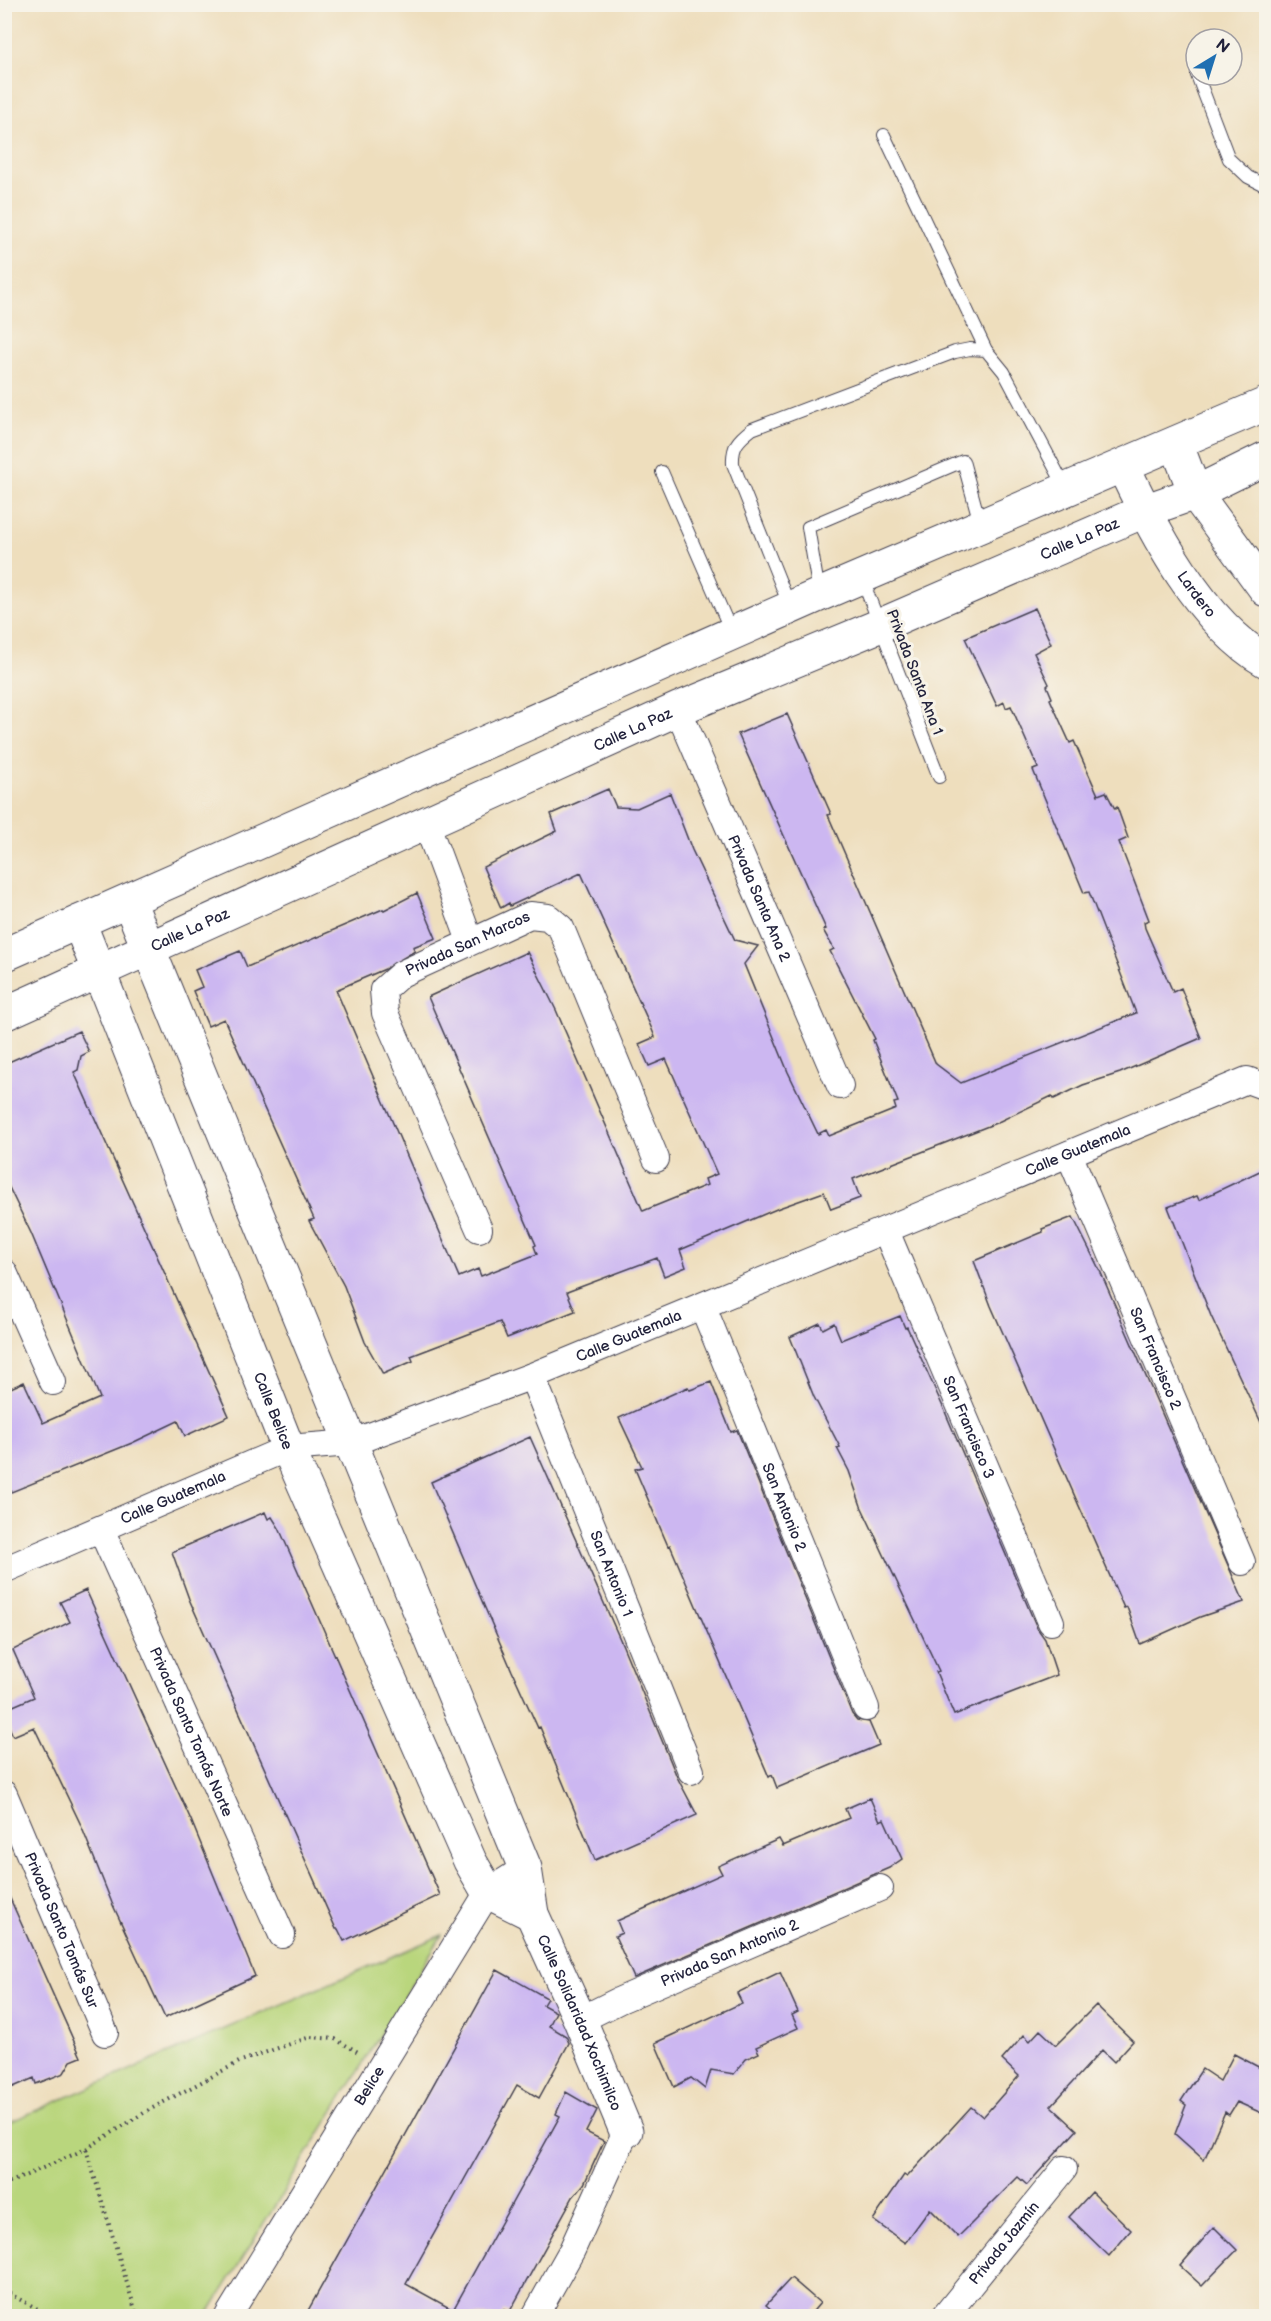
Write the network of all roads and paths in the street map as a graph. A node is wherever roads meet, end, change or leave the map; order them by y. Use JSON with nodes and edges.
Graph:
{"nodes":[{"id":1,"x":1202,"y":87,"type":"edge"},
{"id":2,"x":884,"y":135,"type":"dead end"},
{"id":3,"x":1266,"y":184,"type":"edge"},
{"id":4,"x":986,"y":350,"type":"junction"},
{"id":5,"x":1266,"y":404,"type":"edge"},
{"id":6,"x":1176,"y":443,"type":"junction"},
{"id":7,"x":1266,"y":458,"type":"edge"},
{"id":8,"x":1123,"y":466,"type":"junction"},
{"id":9,"x":662,"y":472,"type":"dead end"},
{"id":10,"x":1067,"y":490,"type":"junction"},
{"id":11,"x":1195,"y":493,"type":"junction"},
{"id":12,"x":1144,"y":511,"type":"junction"},
{"id":13,"x":981,"y":526,"type":"junction"},
{"id":14,"x":861,"y":578,"type":"junction"},
{"id":15,"x":1266,"y":590,"type":"edge"},
{"id":16,"x":805,"y":601,"type":"junction"},
{"id":17,"x":881,"y":625,"type":"junction"},
{"id":18,"x":733,"y":635,"type":"junction"},
{"id":19,"x":1266,"y":661,"type":"edge"},
{"id":20,"x":678,"y":709,"type":"junction"},
{"id":21,"x":939,"y":777,"type":"dead end"},
{"id":22,"x":427,"y":825,"type":"junction"},
{"id":23,"x":129,"y":901,"type":"junction"},
{"id":24,"x":79,"y":922,"type":"junction"},
{"id":25,"x":470,"y":941,"type":"junction"},
{"id":26,"x":149,"y":950,"type":"junction"},
{"id":27,"x":4,"y":955,"type":"edge"},
{"id":28,"x":99,"y":972,"type":"junction"},
{"id":29,"x":4,"y":1014,"type":"edge"},
{"id":30,"x":1257,"y":1084,"type":"edge"},
{"id":31,"x":840,"y":1086,"type":"dead end"},
{"id":32,"x":1069,"y":1154,"type":"junction"},
{"id":33,"x":656,"y":1159,"type":"dead end"},
{"id":34,"x":479,"y":1229,"type":"dead end"},
{"id":35,"x":886,"y":1231,"type":"junction"},
{"id":36,"x":4,"y":1272,"type":"edge"},
{"id":37,"x":703,"y":1307,"type":"junction"},
{"id":38,"x":532,"y":1376,"type":"junction"},
{"id":39,"x":53,"y":1382,"type":"dead end"},
{"id":40,"x":351,"y":1443,"type":"junction"},
{"id":41,"x":288,"y":1448,"type":"junction"},
{"id":42,"x":101,"y":1529,"type":"junction"},
{"id":43,"x":1242,"y":1562,"type":"dead end"},
{"id":44,"x":4,"y":1570,"type":"edge"},
{"id":45,"x":1051,"y":1622,"type":"dead end"},
{"id":46,"x":866,"y":1708,"type":"dead end"},
{"id":47,"x":691,"y":1771,"type":"dead end"},
{"id":48,"x":4,"y":1794,"type":"edge"},
{"id":49,"x":525,"y":1868,"type":"junction"},
{"id":50,"x":880,"y":1888,"type":"dead end"},
{"id":51,"x":488,"y":1892,"type":"junction"},
{"id":52,"x":532,"y":1914,"type":"junction"},
{"id":53,"x":282,"y":1935,"type":"dead end"},
{"id":54,"x":580,"y":2020,"type":"junction"},
{"id":55,"x":105,"y":2033,"type":"dead end"},
{"id":56,"x":382,"y":2065,"type":"junction"},
{"id":57,"x":626,"y":2131,"type":"joint"},
{"id":58,"x":86,"y":2149,"type":"junction"},
{"id":59,"x":1065,"y":2169,"type":"dead end"},
{"id":60,"x":4,"y":2185,"type":"edge"},
{"id":61,"x":4,"y":2291,"type":"edge"},
{"id":62,"x":51,"y":2316,"type":"edge"},
{"id":63,"x":110,"y":2316,"type":"edge"},
{"id":64,"x":121,"y":2316,"type":"edge"},
{"id":65,"x":137,"y":2316,"type":"edge"},
{"id":66,"x":228,"y":2316,"type":"edge"},
{"id":67,"x":535,"y":2316,"type":"edge"},
{"id":68,"x":945,"y":2316,"type":"edge"}],
"edges":[{"from":1,"to":3,"type":"lane"},
{"from":2,"to":4,"type":"lane"},
{"from":4,"to":10,"type":"lane"},
{"from":4,"to":16,"type":"lane"},
{"from":5,"to":6,"type":"street"},
{"from":6,"to":8,"type":"street"},
{"from":6,"to":11,"type":"street"},
{"from":7,"to":11,"type":"street","name":"Calle La Paz"},
{"from":8,"to":10,"type":"street"},
{"from":8,"to":12,"type":"street","name":"Lardero"},
{"from":9,"to":18,"type":"lane"},
{"from":10,"to":13,"type":"street"},
{"from":11,"to":12,"type":"street","name":"Calle La Paz"},
{"from":11,"to":15,"type":"street"},
{"from":12,"to":17,"type":"street","name":"Calle La Paz"},
{"from":12,"to":19,"type":"street","name":"Lardero"},
{"from":13,"to":14,"type":"street"},
{"from":13,"to":16,"type":"lane"},
{"from":14,"to":16,"type":"street"},
{"from":14,"to":17,"type":"lane","name":"Privada Santa Ana 1"},
{"from":16,"to":18,"type":"street"},
{"from":17,"to":20,"type":"street","name":"Calle La Paz"},
{"from":17,"to":21,"type":"lane","name":"Privada Santa Ana 1"},
{"from":18,"to":23,"type":"street"},
{"from":20,"to":22,"type":"street","name":"Calle La Paz"},
{"from":20,"to":31,"type":"street","name":"Privada Santa Ana 2"},
{"from":22,"to":25,"type":"street"},
{"from":22,"to":26,"type":"street","name":"Calle La Paz"},
{"from":23,"to":24,"type":"street"},
{"from":23,"to":26,"type":"street"},
{"from":24,"to":27,"type":"street"},
{"from":24,"to":28,"type":"street","name":"Calle Belice"},
{"from":25,"to":33,"type":"street","name":"Privada San Marcos"},
{"from":25,"to":34,"type":"street","name":"Privada San Marcos"},
{"from":26,"to":28,"type":"street","name":"Calle La Paz"},
{"from":26,"to":40,"type":"street"},
{"from":28,"to":29,"type":"street","name":"Calle La Paz"},
{"from":28,"to":41,"type":"street","name":"Calle Belice"},
{"from":30,"to":32,"type":"street","name":"Calle Guatemala"},
{"from":32,"to":35,"type":"street","name":"Calle Guatemala"},
{"from":32,"to":43,"type":"street","name":"San Francisco 2"},
{"from":35,"to":37,"type":"street","name":"Calle Guatemala"},
{"from":35,"to":45,"type":"street","name":"San Francisco 3"},
{"from":36,"to":39,"type":"street"},
{"from":37,"to":38,"type":"street","name":"Calle Guatemala"},
{"from":37,"to":46,"type":"street","name":"San Antonio 2"},
{"from":38,"to":40,"type":"street","name":"Calle Guatemala"},
{"from":38,"to":47,"type":"street","name":"San Antonio 1"},
{"from":40,"to":41,"type":"street","name":"Calle Guatemala"},
{"from":40,"to":49,"type":"street"},
{"from":41,"to":42,"type":"street","name":"Calle Guatemala"},
{"from":41,"to":51,"type":"street","name":"Calle Belice"},
{"from":42,"to":44,"type":"street","name":"Calle Guatemala"},
{"from":42,"to":53,"type":"street","name":"Privada Santo Tomás Norte"},
{"from":48,"to":55,"type":"street","name":"Privada Santo Tomás Sur"},
{"from":49,"to":51,"type":"street","name":"Belice"},
{"from":49,"to":52,"type":"street","name":"Calle Solidaridad Xochimilco"},
{"from":50,"to":54,"type":"street","name":"Privada San Antonio 2"},
{"from":51,"to":52,"type":"street"},
{"from":51,"to":56,"type":"street","name":"Belice"},
{"from":52,"to":54,"type":"street","name":"Calle Solidaridad Xochimilco"},
{"from":54,"to":57,"type":"street","name":"Calle Solidaridad Xochimilco"},
{"from":56,"to":58,"type":"path"},
{"from":56,"to":66,"type":"street","name":"Belice"},
{"from":57,"to":67,"type":"street"},
{"from":58,"to":60,"type":"path"},
{"from":58,"to":65,"type":"path"},
{"from":59,"to":68,"type":"street","name":"Privada Jazmín"},
{"from":61,"to":62,"type":"path"},
{"from":63,"to":64,"type":"path"}]}
